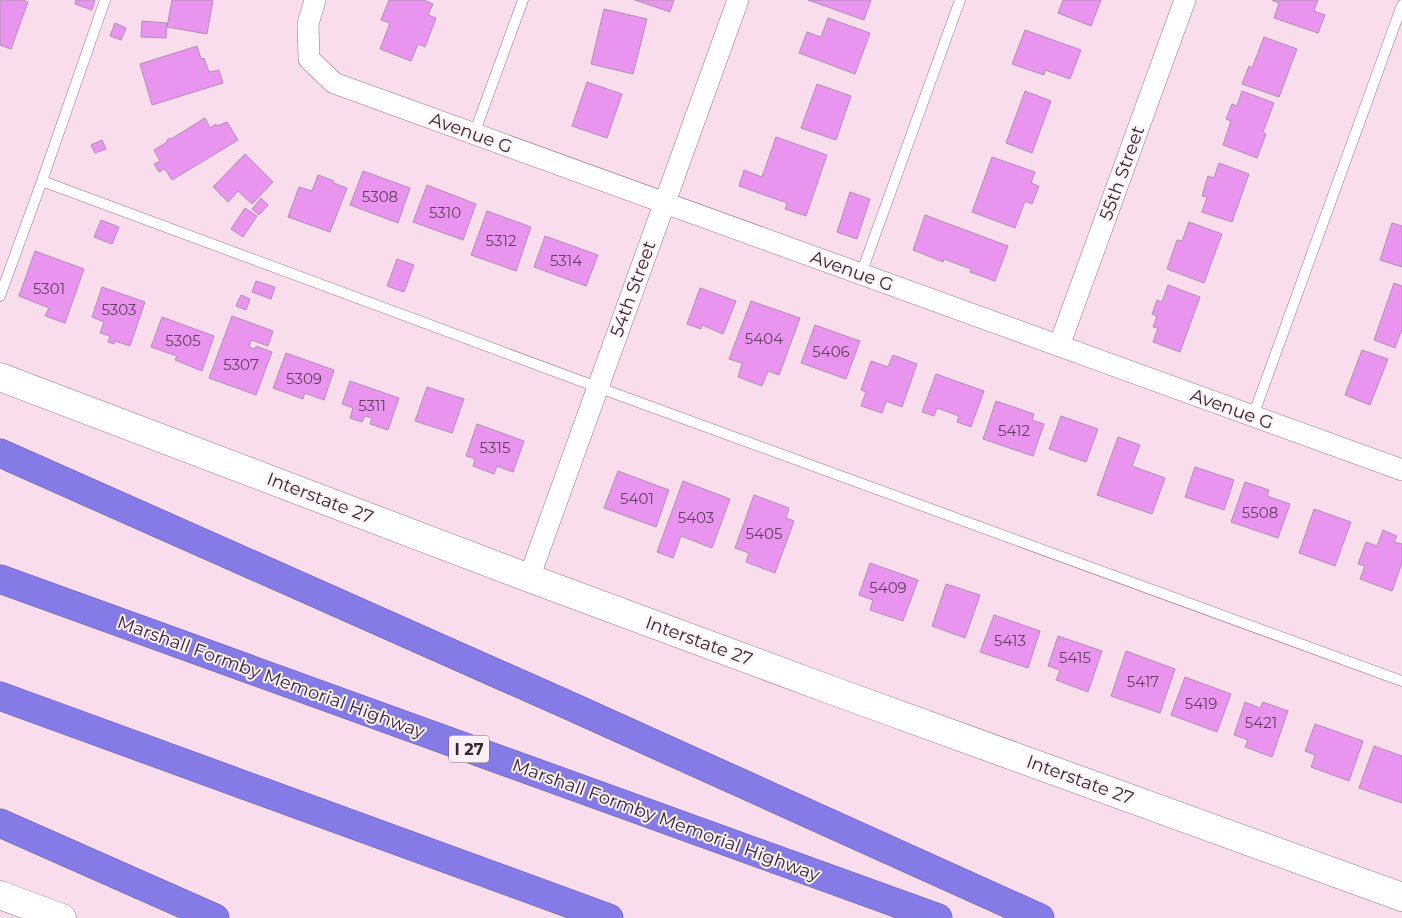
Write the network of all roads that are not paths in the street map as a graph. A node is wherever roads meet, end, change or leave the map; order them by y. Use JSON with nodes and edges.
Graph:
{"nodes":[{"id":1,"x":105,"y":0,"type":"edge"},
{"id":2,"x":315,"y":0,"type":"edge"},
{"id":3,"x":523,"y":0,"type":"edge"},
{"id":4,"x":738,"y":0,"type":"edge"},
{"id":5,"x":960,"y":0,"type":"edge"},
{"id":6,"x":1185,"y":0,"type":"edge"},
{"id":7,"x":1402,"y":5,"type":"edge"},
{"id":8,"x":474,"y":134,"type":"junction"},
{"id":9,"x":42,"y":182,"type":"junction"},
{"id":10,"x":664,"y":203,"type":"junction"},
{"id":11,"x":861,"y":274,"type":"junction"},
{"id":12,"x":0,"y":296,"type":"edge"},
{"id":13,"x":1059,"y":346,"type":"junction"},
{"id":14,"x":0,"y":376,"type":"edge"},
{"id":15,"x":597,"y":387,"type":"junction"},
{"id":16,"x":1253,"y":416,"type":"junction"},
{"id":17,"x":0,"y":453,"type":"edge"},
{"id":18,"x":1402,"y":470,"type":"edge"},
{"id":19,"x":529,"y":578,"type":"junction"},
{"id":20,"x":0,"y":579,"type":"edge"},
{"id":21,"x":1402,"y":681,"type":"edge"},
{"id":22,"x":0,"y":696,"type":"edge"},
{"id":23,"x":0,"y":823,"type":"edge"},
{"id":24,"x":0,"y":895,"type":"edge"},
{"id":25,"x":1402,"y":897,"type":"edge"},
{"id":26,"x":62,"y":918,"type":"edge"},
{"id":27,"x":215,"y":918,"type":"edge"},
{"id":28,"x":609,"y":918,"type":"edge"},
{"id":29,"x":938,"y":918,"type":"edge"},
{"id":30,"x":1040,"y":918,"type":"edge"}],
"edges":[{"from":1,"to":9,"type":"lane"},
{"from":2,"to":8,"type":"street","name":"Avenue G"},
{"from":3,"to":8,"type":"lane"},
{"from":4,"to":10,"type":"street","name":"54th Street"},
{"from":5,"to":11,"type":"lane"},
{"from":6,"to":13,"type":"street","name":"55th Street"},
{"from":7,"to":16,"type":"lane"},
{"from":8,"to":10,"type":"street","name":"Avenue G"},
{"from":9,"to":12,"type":"lane"},
{"from":9,"to":15,"type":"lane"},
{"from":10,"to":11,"type":"street","name":"Avenue G"},
{"from":10,"to":15,"type":"street","name":"54th Street"},
{"from":11,"to":13,"type":"street","name":"Avenue G"},
{"from":13,"to":16,"type":"street","name":"Avenue G"},
{"from":14,"to":19,"type":"main road","name":"Interstate 27"},
{"from":15,"to":19,"type":"street","name":"54th Street"},
{"from":15,"to":21,"type":"lane"},
{"from":16,"to":18,"type":"street","name":"Avenue G"},
{"from":17,"to":30,"type":"highway"},
{"from":19,"to":25,"type":"main road","name":"Interstate 27"},
{"from":20,"to":29,"type":"highway","name":"Marshall Formby Memorial Highway","number":"I 27"},
{"from":22,"to":28,"type":"highway"},
{"from":23,"to":27,"type":"highway"},
{"from":24,"to":26,"type":"main road"}]}
